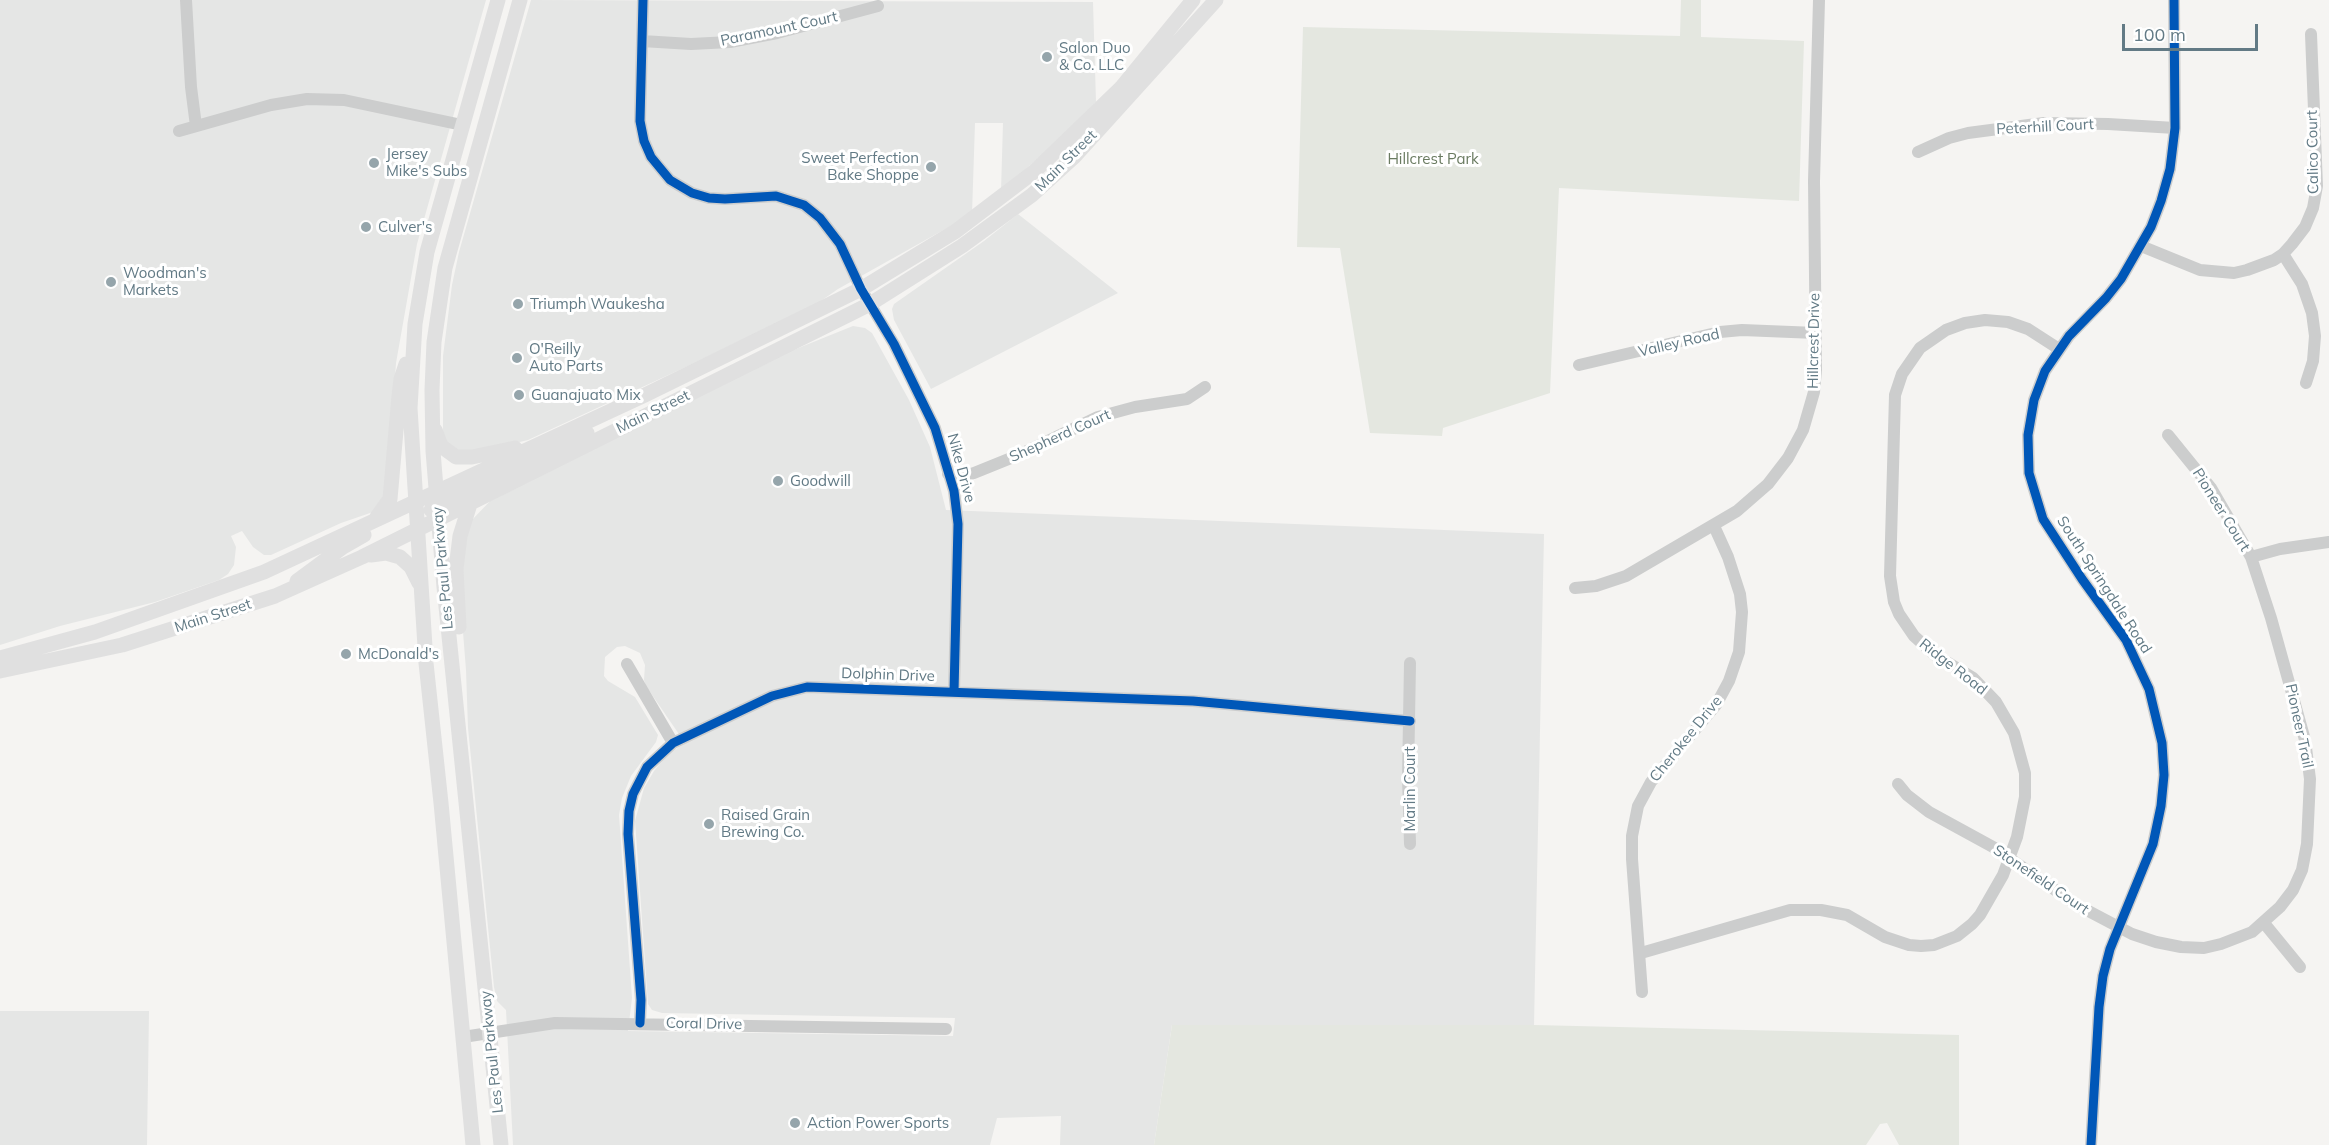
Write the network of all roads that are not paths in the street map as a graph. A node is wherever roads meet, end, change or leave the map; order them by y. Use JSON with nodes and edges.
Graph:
{"nodes":[{"id":1,"x":186,"y":0,"type":"edge"},
{"id":2,"x":520,"y":0,"type":"edge"},
{"id":3,"x":643,"y":0,"type":"edge"},
{"id":4,"x":1819,"y":0,"type":"edge"},
{"id":5,"x":2174,"y":0,"type":"edge"},
{"id":6,"x":1203,"y":2,"type":"edge"},
{"id":7,"x":496,"y":6,"type":"edge"},
{"id":8,"x":878,"y":6,"type":"dead end"},
{"id":9,"x":2311,"y":34,"type":"dead end"},
{"id":10,"x":642,"y":41,"type":"junction"},
{"id":11,"x":462,"y":124,"type":"junction"},
{"id":12,"x":196,"y":126,"type":"junction"},
{"id":13,"x":484,"y":128,"type":"junction"},
{"id":14,"x":2175,"y":128,"type":"junction"},
{"id":15,"x":179,"y":131,"type":"dead end"},
{"id":16,"x":1918,"y":152,"type":"dead end"},
{"id":17,"x":1001,"y":197,"type":"junction"},
{"id":18,"x":458,"y":219,"type":"junction"},
{"id":19,"x":962,"y":246,"type":"junction"},
{"id":20,"x":2141,"y":246,"type":"junction"},
{"id":21,"x":2283,"y":254,"type":"junction"},
{"id":22,"x":861,"y":289,"type":"junction"},
{"id":23,"x":870,"y":304,"type":"junction"},
{"id":24,"x":1816,"y":333,"type":"junction"},
{"id":25,"x":2059,"y":349,"type":"junction"},
{"id":26,"x":412,"y":351,"type":"junction"},
{"id":27,"x":1579,"y":365,"type":"dead end"},
{"id":28,"x":2306,"y":383,"type":"dead end"},
{"id":29,"x":664,"y":386,"type":"junction"},
{"id":30,"x":1204,"y":387,"type":"dead end"},
{"id":31,"x":432,"y":420,"type":"junction"},
{"id":32,"x":2168,"y":435,"type":"dead end"},
{"id":33,"x":541,"y":441,"type":"junction"},
{"id":34,"x":948,"y":474,"type":"junction"},
{"id":35,"x":470,"y":504,"type":"junction"},
{"id":36,"x":428,"y":505,"type":"junction"},
{"id":37,"x":373,"y":520,"type":"junction"},
{"id":38,"x":1714,"y":526,"type":"junction"},
{"id":39,"x":418,"y":528,"type":"junction"},
{"id":40,"x":336,"y":538,"type":"junction"},
{"id":41,"x":2329,"y":542,"type":"edge"},
{"id":42,"x":362,"y":557,"type":"junction"},
{"id":43,"x":2251,"y":557,"type":"junction"},
{"id":44,"x":235,"y":583,"type":"junction"},
{"id":45,"x":420,"y":588,"type":"junction"},
{"id":46,"x":1575,"y":588,"type":"dead end"},
{"id":47,"x":277,"y":595,"type":"junction"},
{"id":48,"x":40,"y":647,"type":"junction"},
{"id":49,"x":0,"y":658,"type":"edge"},
{"id":50,"x":1410,"y":663,"type":"dead end"},
{"id":51,"x":43,"y":664,"type":"junction"},
{"id":52,"x":627,"y":664,"type":"dead end"},
{"id":53,"x":0,"y":671,"type":"edge"},
{"id":54,"x":954,"y":692,"type":"junction"},
{"id":55,"x":458,"y":719,"type":"junction"},
{"id":56,"x":1410,"y":721,"type":"junction"},
{"id":57,"x":673,"y":743,"type":"junction"},
{"id":58,"x":1898,"y":784,"type":"dead end"},
{"id":59,"x":441,"y":803,"type":"junction"},
{"id":60,"x":1410,"y":843,"type":"dead end"},
{"id":61,"x":2010,"y":858,"type":"junction"},
{"id":62,"x":2264,"y":923,"type":"junction"},
{"id":63,"x":2118,"y":926,"type":"junction"},
{"id":64,"x":1641,"y":953,"type":"junction"},
{"id":65,"x":2300,"y":968,"type":"dead end"},
{"id":66,"x":1642,"y":992,"type":"dead end"},
{"id":67,"x":640,"y":1023,"type":"junction"},
{"id":68,"x":946,"y":1029,"type":"dead end"},
{"id":69,"x":490,"y":1033,"type":"junction"},
{"id":70,"x":463,"y":1036,"type":"junction"},
{"id":71,"x":474,"y":1142,"type":"edge"},
{"id":72,"x":501,"y":1145,"type":"edge"},
{"id":73,"x":2091,"y":1145,"type":"edge"}],
"edges":[{"from":1,"to":12,"type":"street"},
{"from":2,"to":13,"type":"main road","name":"Les Paul Parkway"},
{"from":3,"to":10,"type":"street","name":"Nike Drive"},
{"from":4,"to":24,"type":"street","name":"Hillcrest Drive"},
{"from":5,"to":14,"type":"street","name":"South Springdale Road"},
{"from":6,"to":17,"type":"main road","name":"Main Street"},
{"from":6,"to":19,"type":"main road","name":"Main Street"},
{"from":7,"to":11,"type":"main road","name":"Les Paul Parkway"},
{"from":7,"to":13,"type":"main road"},
{"from":8,"to":10,"type":"street","name":"Paramount Court"},
{"from":9,"to":21,"type":"street","name":"Calico Court"},
{"from":10,"to":22,"type":"street","name":"Nike Drive"},
{"from":11,"to":12,"type":"street"},
{"from":11,"to":18,"type":"main road"},
{"from":11,"to":26,"type":"main road","name":"Les Paul Parkway"},
{"from":12,"to":15,"type":"street"},
{"from":13,"to":18,"type":"main road","name":"Les Paul Parkway"},
{"from":14,"to":16,"type":"street","name":"Peterhill Court"},
{"from":14,"to":20,"type":"street","name":"South Springdale Road"},
{"from":17,"to":19,"type":"main road"},
{"from":17,"to":22,"type":"main road","name":"Main Street"},
{"from":18,"to":31,"type":"main road","name":"Les Paul Parkway"},
{"from":19,"to":23,"type":"main road","name":"Main Street"},
{"from":20,"to":21,"type":"street","name":"Calico Court"},
{"from":20,"to":25,"type":"street","name":"South Springdale Road"},
{"from":21,"to":28,"type":"street"},
{"from":22,"to":23,"type":"street","name":"Nike Drive"},
{"from":22,"to":29,"type":"main road","name":"Main Street"},
{"from":23,"to":34,"type":"street","name":"Nike Drive"},
{"from":23,"to":35,"type":"main road","name":"Main Street"},
{"from":24,"to":27,"type":"street","name":"Valley Road"},
{"from":24,"to":38,"type":"street","name":"Hillcrest Drive"},
{"from":25,"to":61,"type":"street","name":"Ridge Road"},
{"from":25,"to":63,"type":"street","name":"South Springdale Road"},
{"from":26,"to":36,"type":"main road","name":"Les Paul Parkway"},
{"from":26,"to":37,"type":"main road"},
{"from":29,"to":33,"type":"main road","name":"Main Street"},
{"from":29,"to":36,"type":"main road"},
{"from":30,"to":34,"type":"street","name":"Shepherd Court"},
{"from":31,"to":33,"type":"main road"},
{"from":31,"to":36,"type":"main road","name":"Les Paul Parkway"},
{"from":32,"to":43,"type":"street","name":"Pioneer Court"},
{"from":33,"to":36,"type":"main road","name":"Main Street"},
{"from":34,"to":54,"type":"street","name":"Nike Drive"},
{"from":35,"to":36,"type":"main road","name":"Main Street"},
{"from":35,"to":55,"type":"main road"},
{"from":36,"to":37,"type":"main road","name":"Main Street"},
{"from":36,"to":39,"type":"main road","name":"Les Paul Parkway"},
{"from":36,"to":39,"type":"main road","name":"Main Street"},
{"from":36,"to":47,"type":"main road"},
{"from":36,"to":55,"type":"main road","name":"Les Paul Parkway"},
{"from":37,"to":40,"type":"main road","name":"Main Street"},
{"from":38,"to":46,"type":"street","name":"Hillcrest Drive"},
{"from":38,"to":64,"type":"street","name":"Cherokee Drive"},
{"from":39,"to":42,"type":"main road","name":"Main Street"},
{"from":39,"to":45,"type":"main road","name":"Les Paul Parkway"},
{"from":40,"to":44,"type":"main road","name":"Main Street"},
{"from":40,"to":47,"type":"main road"},
{"from":41,"to":43,"type":"street"},
{"from":42,"to":45,"type":"main road"},
{"from":42,"to":47,"type":"main road","name":"Main Street"},
{"from":43,"to":62,"type":"street","name":"Pioneer Trail"},
{"from":44,"to":47,"type":"main road"},
{"from":44,"to":48,"type":"main road","name":"Main Street"},
{"from":45,"to":59,"type":"main road","name":"Les Paul Parkway"},
{"from":47,"to":51,"type":"main road","name":"Main Street"},
{"from":48,"to":49,"type":"main road","name":"Main Street"},
{"from":48,"to":51,"type":"street"},
{"from":50,"to":56,"type":"street","name":"Marlin Court"},
{"from":51,"to":53,"type":"main road","name":"Main Street"},
{"from":52,"to":57,"type":"street"},
{"from":54,"to":56,"type":"street","name":"Dolphin Drive"},
{"from":54,"to":57,"type":"street","name":"Dolphin Drive"},
{"from":55,"to":69,"type":"main road","name":"Les Paul Parkway"},
{"from":56,"to":60,"type":"street","name":"Marlin Court"},
{"from":57,"to":67,"type":"street","name":"Dolphin Drive"},
{"from":58,"to":61,"type":"street","name":"Stonefield Court"},
{"from":59,"to":69,"type":"main road"},
{"from":59,"to":70,"type":"main road","name":"Les Paul Parkway"},
{"from":61,"to":63,"type":"street","name":"Stonefield Court"},
{"from":61,"to":64,"type":"street","name":"Ridge Road"},
{"from":62,"to":63,"type":"street","name":"Stonefield Court"},
{"from":62,"to":65,"type":"street"},
{"from":63,"to":73,"type":"street","name":"South Springdale Road"},
{"from":64,"to":66,"type":"street","name":"Cherokee Drive"},
{"from":67,"to":68,"type":"street","name":"Coral Drive"},
{"from":67,"to":69,"type":"street","name":"Coral Drive"},
{"from":69,"to":70,"type":"street","name":"Coral Drive"},
{"from":69,"to":72,"type":"main road","name":"Les Paul Parkway"},
{"from":70,"to":71,"type":"main road","name":"Les Paul Parkway"}]}
